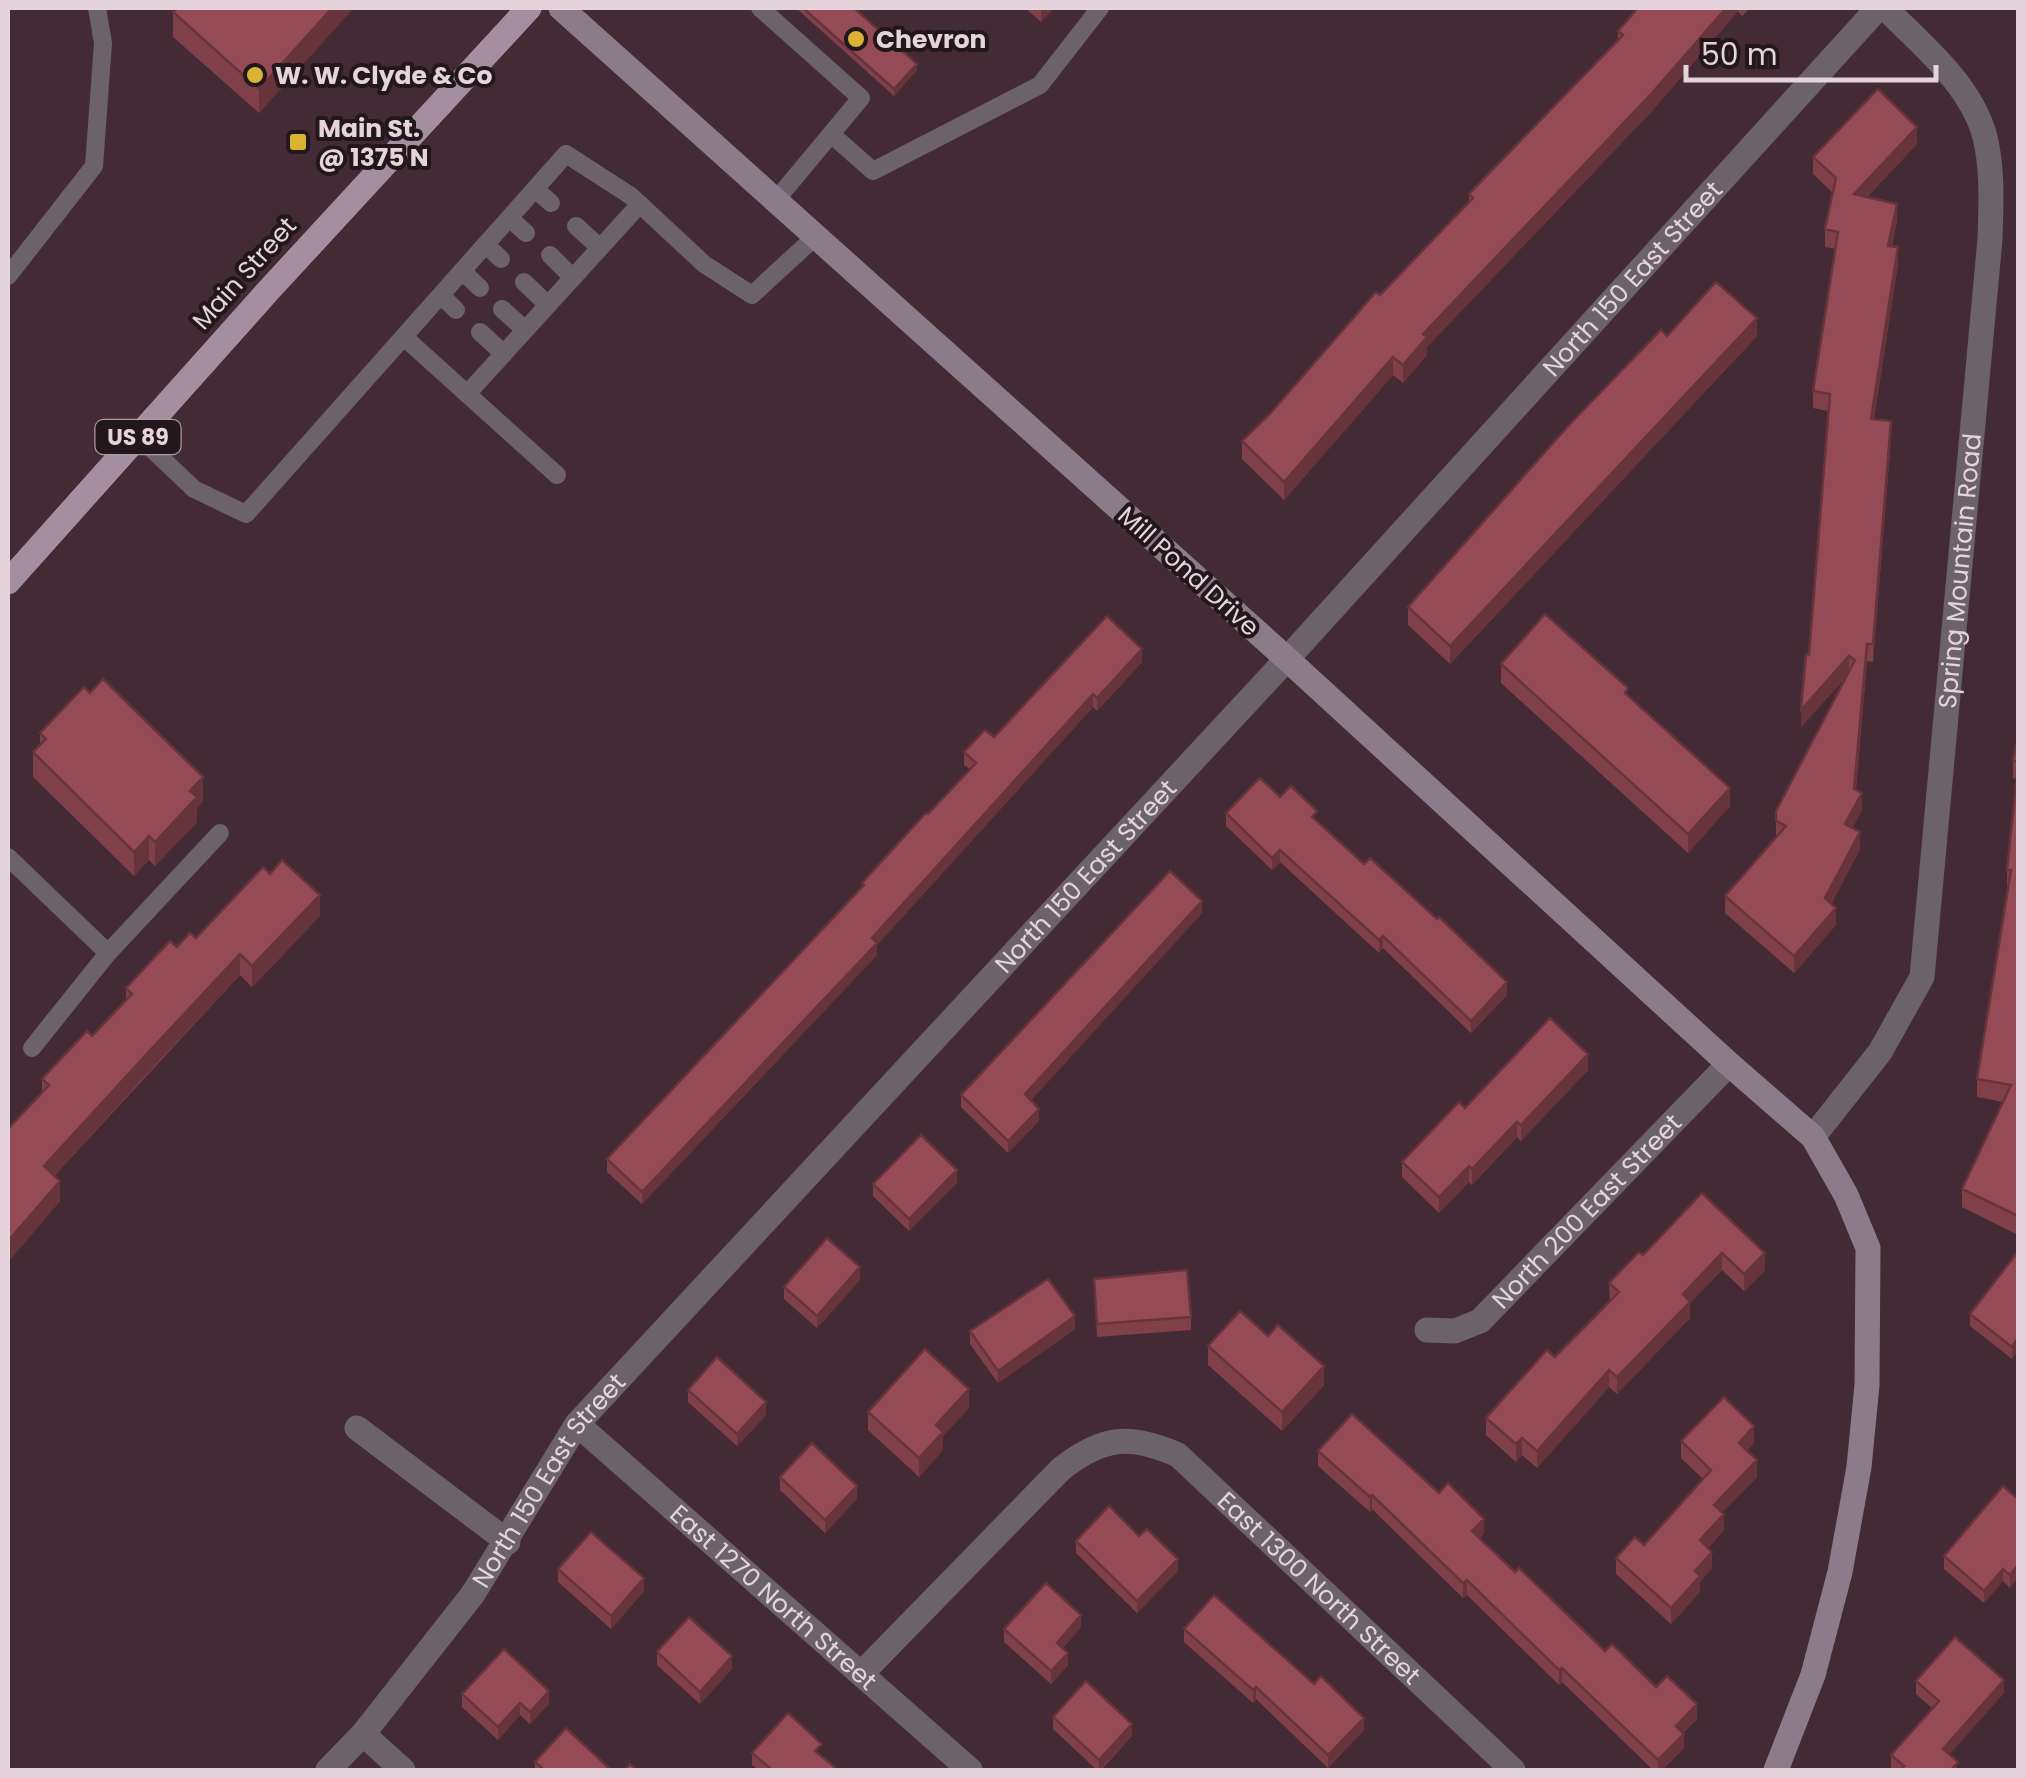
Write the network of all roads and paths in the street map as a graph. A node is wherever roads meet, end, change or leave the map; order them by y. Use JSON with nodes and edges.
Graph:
{"nodes":[{"id":1,"x":97,"y":8,"type":"edge"},
{"id":2,"x":529,"y":8,"type":"edge"},
{"id":3,"x":561,"y":8,"type":"edge"},
{"id":4,"x":760,"y":8,"type":"edge"},
{"id":5,"x":1100,"y":8,"type":"edge"},
{"id":6,"x":1881,"y":8,"type":"edge"},
{"id":7,"x":831,"y":134,"type":"junction"},
{"id":8,"x":535,"y":189,"type":"junction"},
{"id":9,"x":776,"y":200,"type":"junction"},
{"id":10,"x":551,"y":203,"type":"dead end"},
{"id":11,"x":640,"y":204,"type":"junction"},
{"id":12,"x":510,"y":218,"type":"junction"},
{"id":13,"x":576,"y":226,"type":"dead end"},
{"id":14,"x":526,"y":234,"type":"dead end"},
{"id":15,"x":816,"y":236,"type":"junction"},
{"id":16,"x":486,"y":244,"type":"junction"},
{"id":17,"x":600,"y":248,"type":"junction"},
{"id":18,"x":550,"y":256,"type":"dead end"},
{"id":19,"x":501,"y":259,"type":"dead end"},
{"id":20,"x":462,"y":271,"type":"junction"},
{"id":21,"x":8,"y":276,"type":"edge"},
{"id":22,"x":573,"y":278,"type":"junction"},
{"id":23,"x":524,"y":282,"type":"dead end"},
{"id":24,"x":480,"y":288,"type":"dead end"},
{"id":25,"x":441,"y":295,"type":"junction"},
{"id":26,"x":548,"y":305,"type":"junction"},
{"id":27,"x":502,"y":309,"type":"dead end"},
{"id":28,"x":456,"y":310,"type":"dead end"},
{"id":29,"x":525,"y":330,"type":"junction"},
{"id":30,"x":480,"y":332,"type":"dead end"},
{"id":31,"x":404,"y":337,"type":"junction"},
{"id":32,"x":504,"y":354,"type":"junction"},
{"id":33,"x":467,"y":394,"type":"junction"},
{"id":34,"x":138,"y":436,"type":"junction"},
{"id":35,"x":556,"y":474,"type":"dead end"},
{"id":36,"x":8,"y":582,"type":"edge"},
{"id":37,"x":1287,"y":659,"type":"junction"},
{"id":38,"x":220,"y":833,"type":"dead end"},
{"id":39,"x":8,"y":857,"type":"edge"},
{"id":40,"x":108,"y":953,"type":"junction"},
{"id":41,"x":32,"y":1048,"type":"dead end"},
{"id":42,"x":1728,"y":1064,"type":"junction"},
{"id":43,"x":1814,"y":1137,"type":"junction"},
{"id":44,"x":1427,"y":1330,"type":"dead end"},
{"id":45,"x":577,"y":1424,"type":"junction"},
{"id":46,"x":357,"y":1428,"type":"dead end"},
{"id":47,"x":508,"y":1542,"type":"junction"},
{"id":48,"x":862,"y":1673,"type":"junction"},
{"id":49,"x":363,"y":1734,"type":"junction"},
{"id":50,"x":328,"y":1770,"type":"edge"},
{"id":51,"x":403,"y":1770,"type":"edge"},
{"id":52,"x":970,"y":1770,"type":"edge"},
{"id":53,"x":1513,"y":1770,"type":"edge"},
{"id":54,"x":1776,"y":1770,"type":"edge"}],
"edges":[{"from":1,"to":21,"type":"lane"},
{"from":2,"to":34,"type":"main road","name":"Main Street","number":"US 89"},
{"from":3,"to":9,"type":"main road","name":"Mill Pond Drive"},
{"from":4,"to":7,"type":"lane"},
{"from":5,"to":7,"type":"lane"},
{"from":6,"to":37,"type":"street","name":"North 150 East Street"},
{"from":6,"to":43,"type":"street","name":"Spring Mountain Road"},
{"from":7,"to":9,"type":"lane"},
{"from":8,"to":10,"type":"lane"},
{"from":8,"to":11,"type":"lane"},
{"from":8,"to":12,"type":"lane"},
{"from":9,"to":15,"type":"main road","name":"Mill Pond Drive"},
{"from":11,"to":15,"type":"lane"},
{"from":11,"to":17,"type":"lane"},
{"from":12,"to":14,"type":"lane"},
{"from":12,"to":16,"type":"lane"},
{"from":13,"to":17,"type":"lane"},
{"from":15,"to":37,"type":"main road","name":"Mill Pond Drive"},
{"from":16,"to":19,"type":"lane"},
{"from":16,"to":20,"type":"lane"},
{"from":17,"to":22,"type":"lane"},
{"from":18,"to":22,"type":"lane"},
{"from":20,"to":24,"type":"lane"},
{"from":20,"to":25,"type":"lane"},
{"from":22,"to":26,"type":"lane"},
{"from":23,"to":26,"type":"lane"},
{"from":25,"to":28,"type":"lane"},
{"from":25,"to":31,"type":"lane"},
{"from":26,"to":29,"type":"lane"},
{"from":27,"to":29,"type":"lane"},
{"from":29,"to":32,"type":"lane"},
{"from":30,"to":32,"type":"lane"},
{"from":31,"to":33,"type":"lane"},
{"from":31,"to":34,"type":"lane"},
{"from":32,"to":33,"type":"lane"},
{"from":33,"to":35,"type":"lane"},
{"from":34,"to":36,"type":"main road","name":"Main Street","number":"US 89"},
{"from":37,"to":42,"type":"main road","name":"Mill Pond Drive"},
{"from":37,"to":45,"type":"street","name":"North 150 East Street"},
{"from":38,"to":40,"type":"lane"},
{"from":39,"to":40,"type":"lane"},
{"from":40,"to":41,"type":"lane"},
{"from":42,"to":43,"type":"main road","name":"Mill Pond Drive"},
{"from":42,"to":44,"type":"street","name":"North 200 East Street"},
{"from":43,"to":54,"type":"main road"},
{"from":45,"to":47,"type":"street","name":"North 150 East Street"},
{"from":45,"to":48,"type":"street","name":"East 1270 North Street"},
{"from":46,"to":47,"type":"street"},
{"from":47,"to":49,"type":"street","name":"North 150 East Street"},
{"from":48,"to":52,"type":"street","name":"East 1270 North Street"},
{"from":48,"to":53,"type":"street","name":"East 1300 North Street"},
{"from":49,"to":50,"type":"street","name":"North 150 East Street"},
{"from":49,"to":51,"type":"street"}]}
